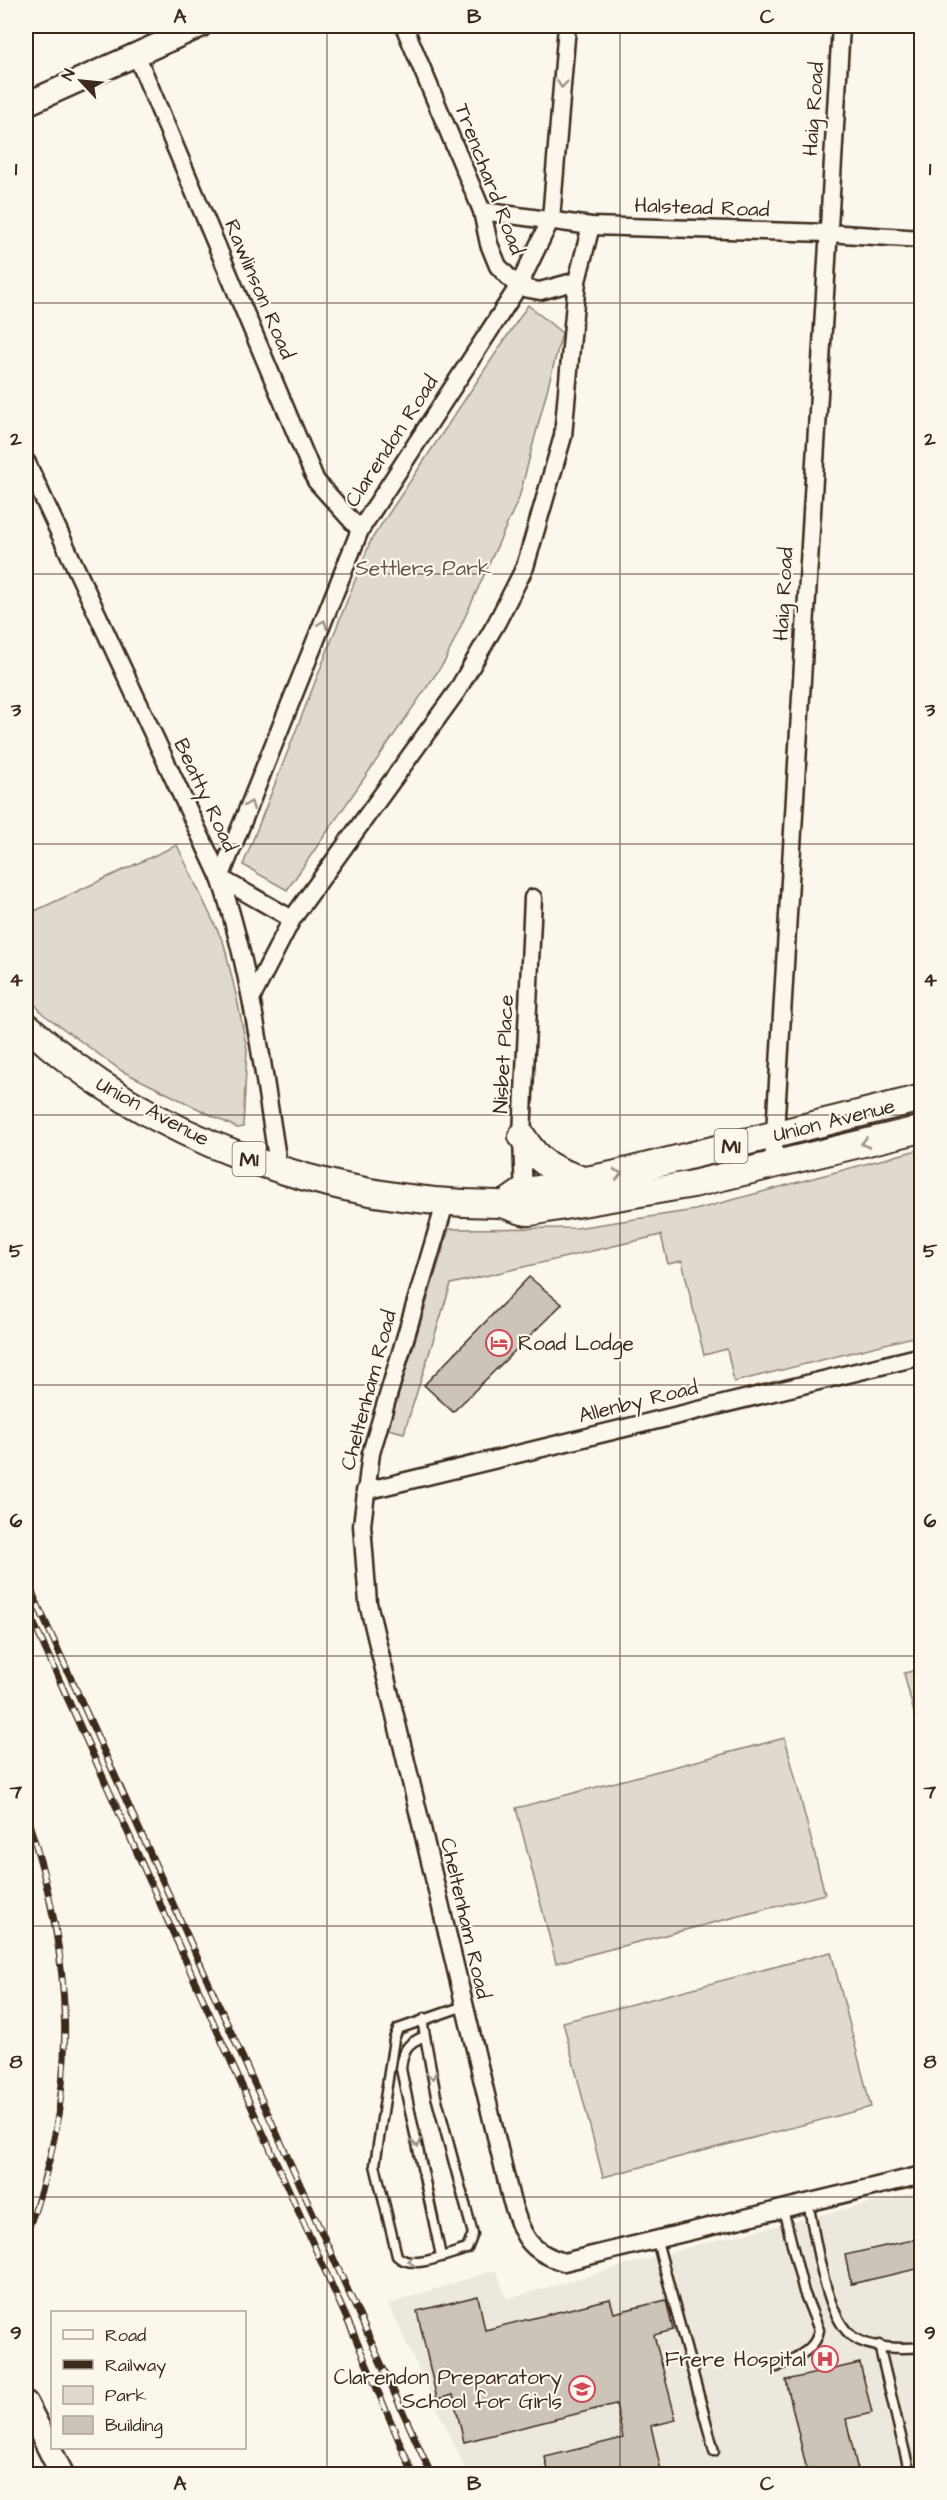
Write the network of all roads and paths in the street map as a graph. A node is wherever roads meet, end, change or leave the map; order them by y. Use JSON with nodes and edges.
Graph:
{"nodes":[{"id":1,"x":200,"y":26,"type":"edge"},
{"id":2,"x":404,"y":26,"type":"edge"},
{"id":3,"x":567,"y":26,"type":"edge"},
{"id":4,"x":841,"y":26,"type":"edge"},
{"id":5,"x":166,"y":33,"type":"edge"},
{"id":6,"x":136,"y":54,"type":"junction"},
{"id":7,"x":26,"y":104,"type":"edge"},
{"id":8,"x":482,"y":211,"type":"junction"},
{"id":9,"x":550,"y":219,"type":"junction"},
{"id":10,"x":591,"y":226,"type":"junction"},
{"id":11,"x":827,"y":233,"type":"junction"},
{"id":12,"x":921,"y":239,"type":"edge"},
{"id":13,"x":577,"y":281,"type":"junction"},
{"id":14,"x":518,"y":287,"type":"junction"},
{"id":15,"x":26,"y":461,"type":"edge"},
{"id":16,"x":360,"y":530,"type":"junction"},
{"id":17,"x":220,"y":878,"type":"junction"},
{"id":18,"x":533,"y":898,"type":"dead end"},
{"id":19,"x":292,"y":919,"type":"junction"},
{"id":20,"x":252,"y":997,"type":"junction"},
{"id":21,"x":26,"y":1025,"type":"edge"},
{"id":22,"x":921,"y":1098,"type":"edge"},
{"id":23,"x":921,"y":1129,"type":"edge"},
{"id":24,"x":773,"y":1135,"type":"junction"},
{"id":25,"x":522,"y":1136,"type":"junction"},
{"id":26,"x":773,"y":1166,"type":"junction"},
{"id":27,"x":279,"y":1170,"type":"junction"},
{"id":28,"x":583,"y":1180,"type":"junction"},
{"id":29,"x":518,"y":1203,"type":"junction"},
{"id":30,"x":445,"y":1204,"type":"junction"},
{"id":31,"x":921,"y":1356,"type":"edge"},
{"id":32,"x":365,"y":1491,"type":"junction"},
{"id":33,"x":464,"y":2006,"type":"junction"},
{"id":34,"x":425,"y":2018,"type":"junction"},
{"id":35,"x":425,"y":2036,"type":"junction"},
{"id":36,"x":921,"y":2175,"type":"edge"},
{"id":37,"x":808,"y":2203,"type":"junction"},
{"id":38,"x":783,"y":2210,"type":"junction"},
{"id":39,"x":657,"y":2241,"type":"junction"},
{"id":40,"x":441,"y":2256,"type":"junction"},
{"id":41,"x":879,"y":2345,"type":"junction"},
{"id":42,"x":921,"y":2347,"type":"edge"},
{"id":43,"x":777,"y":2367,"type":"dead end"},
{"id":44,"x":26,"y":2403,"type":"edge"},
{"id":45,"x":714,"y":2451,"type":"dead end"},
{"id":46,"x":62,"y":2475,"type":"edge"},
{"id":47,"x":910,"y":2475,"type":"edge"}],
"edges":[{"from":1,"to":5,"type":"street"},
{"from":2,"to":8,"type":"street","name":"Trenchard Road"},
{"from":3,"to":9,"type":"street","name":"Clarendon Road","one_way":true},
{"from":4,"to":11,"type":"street","name":"Haig Road"},
{"from":5,"to":6,"type":"street"},
{"from":6,"to":7,"type":"street"},
{"from":6,"to":16,"type":"street","name":"Rawlinson Road"},
{"from":8,"to":9,"type":"street","name":"Halstead Road"},
{"from":8,"to":14,"type":"street","name":"Trenchard Road"},
{"from":9,"to":10,"type":"street","name":"Halstead Road"},
{"from":9,"to":14,"type":"street","name":"Clarendon Road"},
{"from":10,"to":11,"type":"street","name":"Halstead Road"},
{"from":10,"to":13,"type":"street"},
{"from":11,"to":12,"type":"street","name":"Halstead Road"},
{"from":11,"to":24,"type":"street","name":"Haig Road"},
{"from":13,"to":14,"type":"street","name":"Trenchard Road"},
{"from":13,"to":19,"type":"street"},
{"from":14,"to":16,"type":"street","name":"Clarendon Road"},
{"from":15,"to":17,"type":"street","name":"Beatty Road"},
{"from":17,"to":16,"type":"street","name":"Clarendon Road","one_way":true},
{"from":17,"to":19,"type":"street"},
{"from":17,"to":20,"type":"street","name":"Beatty Road"},
{"from":18,"to":25,"type":"street","name":"Nisbet Place"},
{"from":19,"to":20,"type":"street"},
{"from":20,"to":27,"type":"street","name":"Beatty Road"},
{"from":21,"to":27,"type":"main road","name":"Union Avenue","number":"M1"},
{"from":22,"to":24,"type":"main road","name":"Union Avenue","number":"M1"},
{"from":23,"to":26,"type":"main road","name":"Union Avenue","number":"M1","one_way":true},
{"from":24,"to":26,"type":"street","name":"Haig Road"},
{"from":28,"to":24,"type":"main road","name":"Union Avenue","number":"M1","one_way":true},
{"from":25,"to":28,"type":"main road"},
{"from":25,"to":29,"type":"street","name":"Nisbet Place"},
{"from":26,"to":29,"type":"main road","name":"Union Avenue","number":"M1"},
{"from":27,"to":30,"type":"main road","name":"Union Avenue","number":"M1"},
{"from":28,"to":29,"type":"main road","name":"Union Avenue","number":"M1"},
{"from":29,"to":30,"type":"main road","name":"Union Avenue","number":"M1"},
{"from":30,"to":32,"type":"street","name":"Cheltenham Road"},
{"from":31,"to":32,"type":"street","name":"Allenby Road"},
{"from":32,"to":33,"type":"street","name":"Cheltenham Road"},
{"from":33,"to":34,"type":"lane"},
{"from":33,"to":39,"type":"street","name":"Cheltenham Road"},
{"from":34,"to":35,"type":"lane"},
{"from":40,"to":34,"type":"lane","one_way":true},
{"from":35,"to":40,"type":"lane","one_way":true},
{"from":35,"to":40,"type":"lane","one_way":true},
{"from":36,"to":37,"type":"street","name":"Cheltenham Road"},
{"from":37,"to":38,"type":"street","name":"Cheltenham Road"},
{"from":37,"to":41,"type":"lane"},
{"from":38,"to":39,"type":"street","name":"Cheltenham Road"},
{"from":38,"to":43,"type":"lane"},
{"from":39,"to":45,"type":"lane"},
{"from":41,"to":42,"type":"lane"},
{"from":41,"to":47,"type":"lane"},
{"from":44,"to":46,"type":"street"}]}
